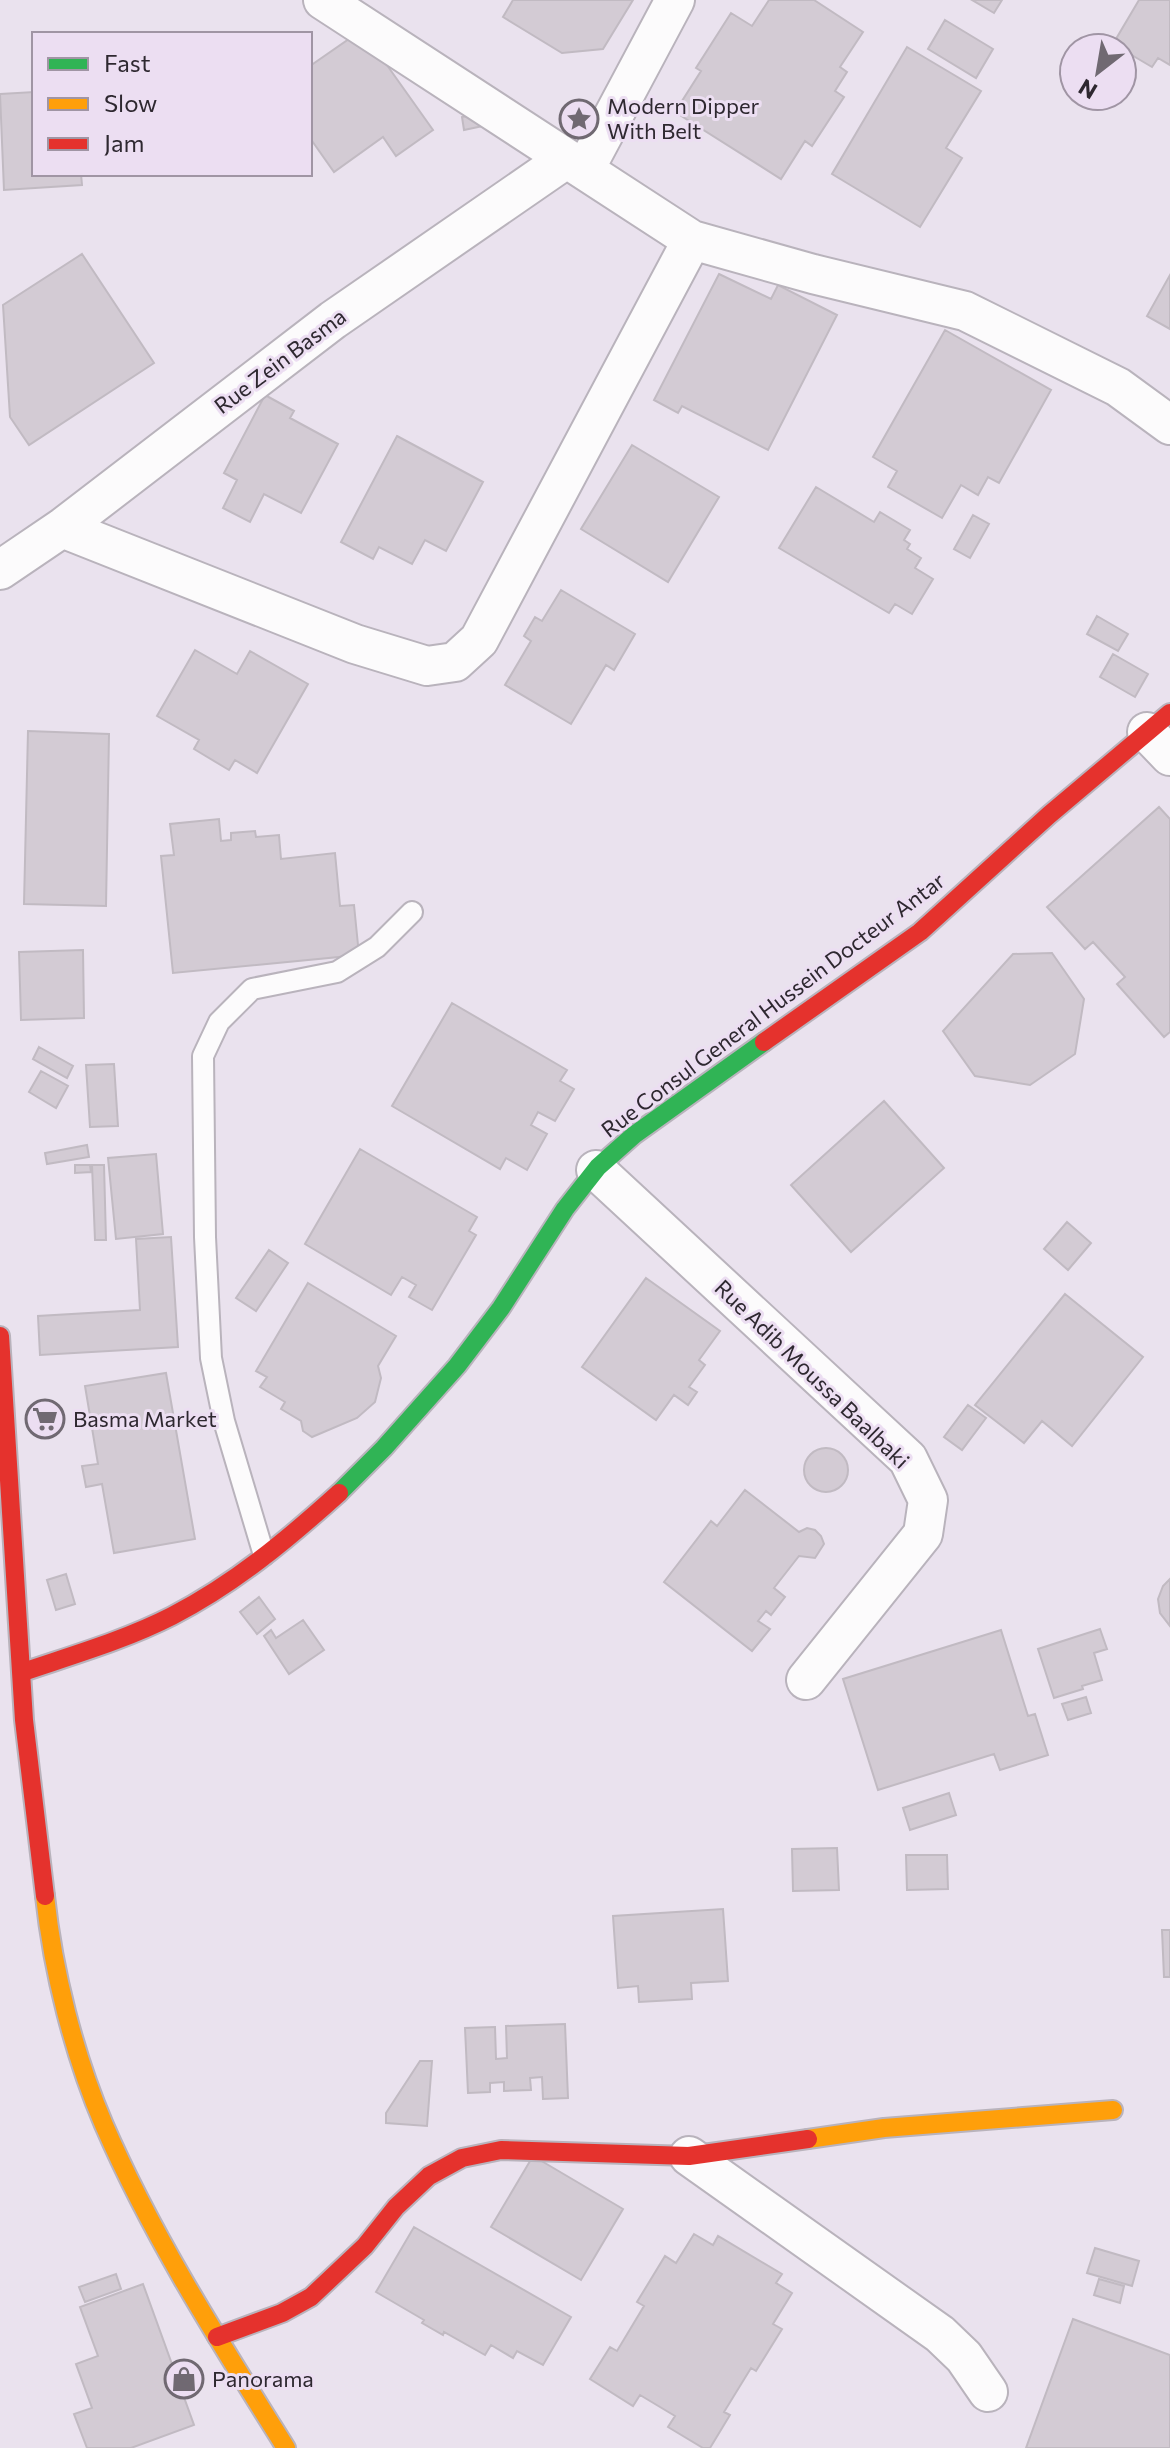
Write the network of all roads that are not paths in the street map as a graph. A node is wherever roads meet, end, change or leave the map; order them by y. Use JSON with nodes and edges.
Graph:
{"nodes":[{"id":1,"x":323,"y":0,"type":"edge"},
{"id":2,"x":675,"y":0,"type":"edge"},
{"id":3,"x":575,"y":164,"type":"junction"},
{"id":4,"x":692,"y":240,"type":"junction"},
{"id":5,"x":1170,"y":425,"type":"edge"},
{"id":6,"x":62,"y":528,"type":"junction"},
{"id":7,"x":0,"y":570,"type":"edge"},
{"id":8,"x":1162,"y":733,"type":"edge"},
{"id":9,"x":412,"y":912,"type":"dead end"},
{"id":10,"x":596,"y":1170,"type":"junction"},
{"id":11,"x":0,"y":1336,"type":"edge"},
{"id":12,"x":264,"y":1555,"type":"junction"},
{"id":13,"x":23,"y":1672,"type":"junction"},
{"id":14,"x":806,"y":1680,"type":"dead end"},
{"id":15,"x":1113,"y":2110,"type":"dead end"},
{"id":16,"x":689,"y":2156,"type":"junction"},
{"id":17,"x":217,"y":2337,"type":"junction"},
{"id":18,"x":988,"y":2392,"type":"dead end"},
{"id":19,"x":286,"y":2448,"type":"edge"}],
"edges":[{"from":1,"to":3,"type":"street"},
{"from":2,"to":3,"type":"street"},
{"from":3,"to":4,"type":"street"},
{"from":3,"to":6,"type":"street","name":"Rue Zein Basma"},
{"from":4,"to":5,"type":"street"},
{"from":4,"to":6,"type":"street"},
{"from":6,"to":7,"type":"street","name":"Rue Zein Basma"},
{"from":8,"to":10,"type":"street","name":"Rue Consul General Hussein Docteur Antar"},
{"from":9,"to":12,"type":"lane"},
{"from":10,"to":12,"type":"street","name":"Rue Consul General Hussein Docteur Antar"},
{"from":10,"to":14,"type":"street","name":"Rue Adib Moussa Baalbaki"},
{"from":11,"to":13,"type":"street"},
{"from":12,"to":13,"type":"street","name":"Rue Consul General Hussein Docteur Antar"},
{"from":13,"to":17,"type":"street"},
{"from":15,"to":16,"type":"street"},
{"from":16,"to":17,"type":"street"},
{"from":16,"to":18,"type":"street"},
{"from":17,"to":19,"type":"street"}]}
